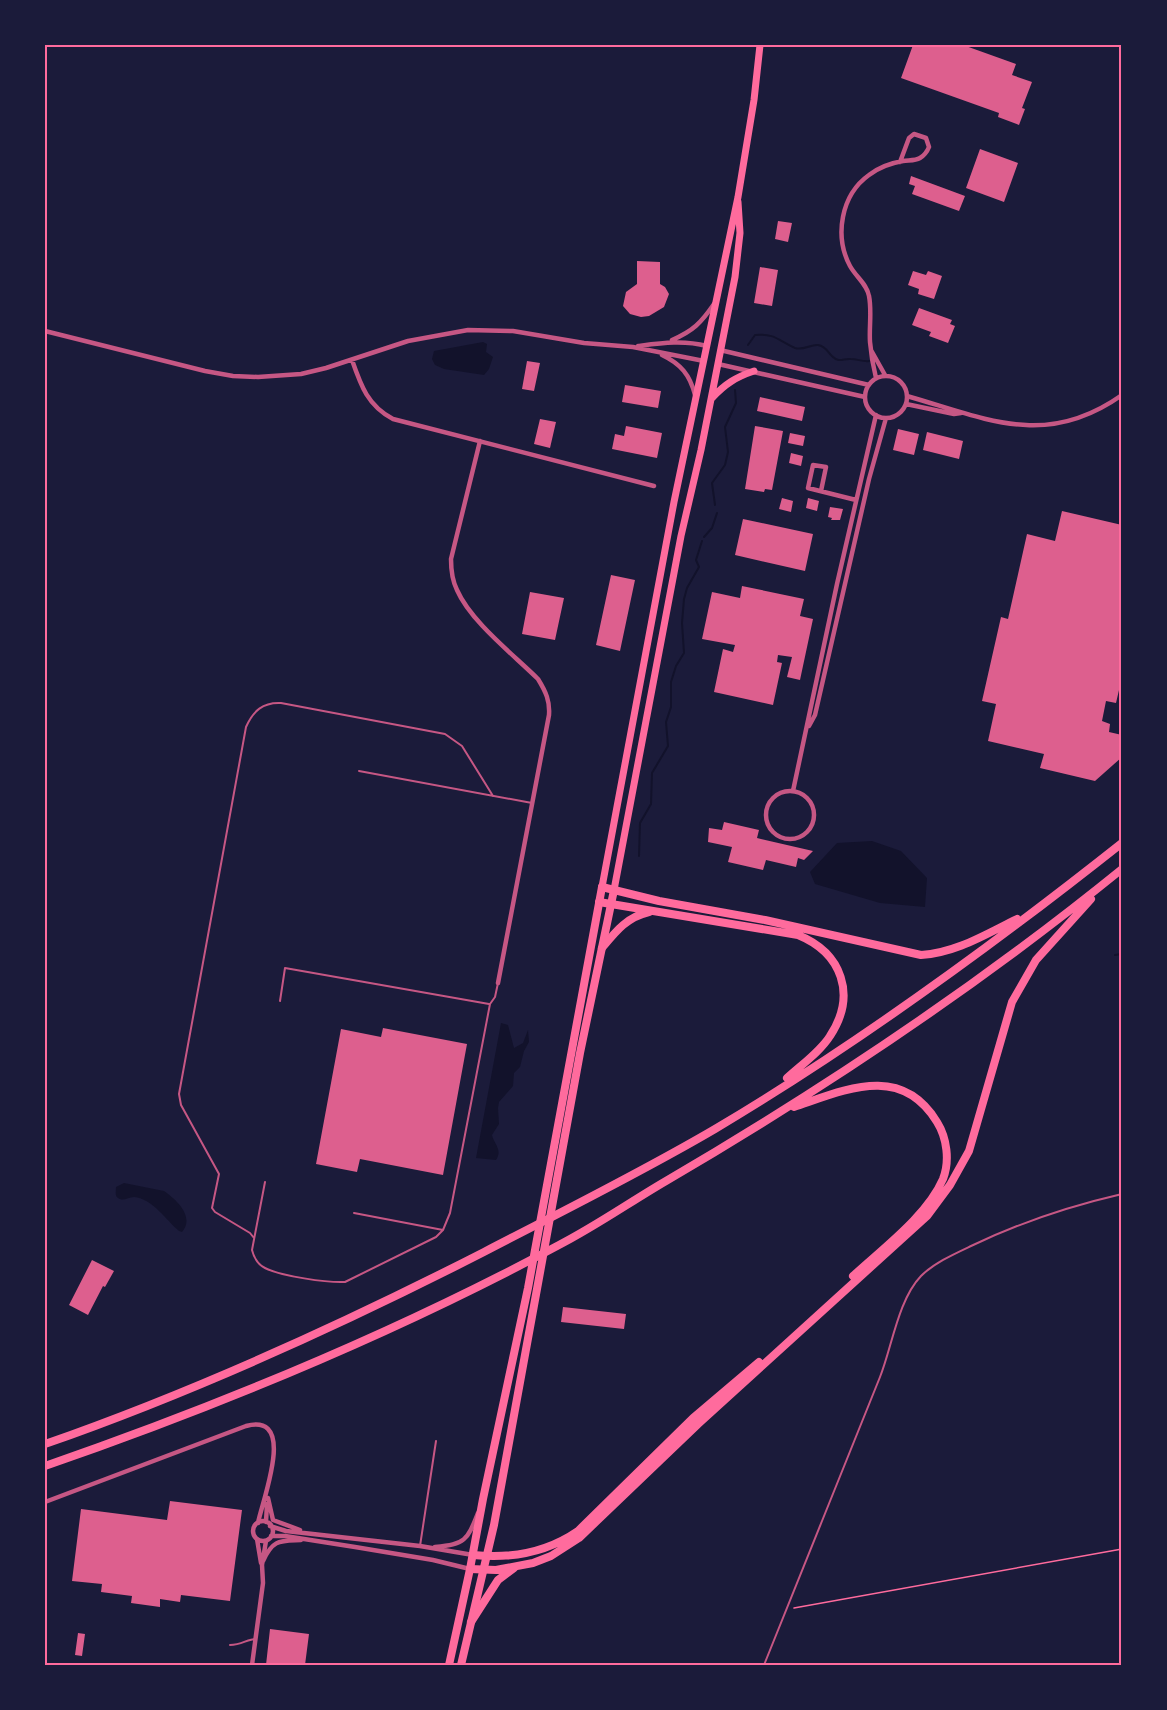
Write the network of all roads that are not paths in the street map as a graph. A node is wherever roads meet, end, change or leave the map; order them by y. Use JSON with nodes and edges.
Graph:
{"nodes":[{"id":1,"x":760,"y":45,"type":"edge"},
{"id":2,"x":900,"y":162,"type":"junction"},
{"id":3,"x":738,"y":197,"type":"junction"},
{"id":4,"x":716,"y":302,"type":"junction"},
{"id":5,"x":45,"y":331,"type":"edge"},
{"id":6,"x":668,"y":342,"type":"junction"},
{"id":7,"x":708,"y":346,"type":"junction"},
{"id":8,"x":633,"y":347,"type":"junction"},
{"id":9,"x":720,"y":350,"type":"junction"},
{"id":10,"x":657,"y":352,"type":"junction"},
{"id":11,"x":872,"y":353,"type":"junction"},
{"id":12,"x":352,"y":360,"type":"junction"},
{"id":13,"x":704,"y":361,"type":"junction"},
{"id":14,"x":718,"y":364,"type":"junction"},
{"id":15,"x":754,"y":371,"type":"junction"},
{"id":16,"x":885,"y":375,"type":"junction"},
{"id":17,"x":876,"y":378,"type":"junction"},
{"id":18,"x":869,"y":385,"type":"junction"},
{"id":19,"x":1122,"y":395,"type":"edge"},
{"id":20,"x":908,"y":396,"type":"junction"},
{"id":21,"x":865,"y":397,"type":"junction"},
{"id":22,"x":696,"y":398,"type":"junction"},
{"id":23,"x":710,"y":400,"type":"junction"},
{"id":24,"x":906,"y":404,"type":"junction"},
{"id":25,"x":961,"y":413,"type":"junction"},
{"id":26,"x":876,"y":415,"type":"junction"},
{"id":27,"x":886,"y":418,"type":"junction"},
{"id":28,"x":480,"y":441,"type":"junction"},
{"id":29,"x":654,"y":486,"type":"dead end"},
{"id":30,"x":821,"y":491,"type":"junction"},
{"id":31,"x":856,"y":500,"type":"junction"},
{"id":32,"x":864,"y":501,"type":"junction"},
{"id":33,"x":808,"y":726,"type":"junction"},
{"id":34,"x":359,"y":771,"type":"dead end"},
{"id":35,"x":793,"y":791,"type":"junction"},
{"id":36,"x":493,"y":796,"type":"junction"},
{"id":37,"x":532,"y":803,"type":"junction"},
{"id":38,"x":1122,"y":843,"type":"edge"},
{"id":39,"x":1122,"y":869,"type":"edge"},
{"id":40,"x":1105,"y":883,"type":"junction"},
{"id":41,"x":602,"y":887,"type":"junction"},
{"id":42,"x":614,"y":890,"type":"junction"},
{"id":43,"x":600,"y":902,"type":"junction"},
{"id":44,"x":611,"y":904,"type":"junction"},
{"id":45,"x":1037,"y":910,"type":"junction"},
{"id":46,"x":656,"y":911,"type":"junction"},
{"id":47,"x":602,"y":948,"type":"junction"},
{"id":48,"x":498,"y":982,"type":"joint"},
{"id":49,"x":280,"y":1001,"type":"dead end"},
{"id":50,"x":490,"y":1004,"type":"junction"},
{"id":51,"x":772,"y":1093,"type":"junction"},
{"id":52,"x":782,"y":1112,"type":"junction"},
{"id":53,"x":265,"y":1182,"type":"dead end"},
{"id":54,"x":1122,"y":1194,"type":"edge"},
{"id":55,"x":354,"y":1213,"type":"dead end"},
{"id":56,"x":443,"y":1230,"type":"junction"},
{"id":57,"x":254,"y":1238,"type":"junction"},
{"id":58,"x":436,"y":1441,"type":"dead end"},
{"id":59,"x":45,"y":1444,"type":"edge"},
{"id":60,"x":45,"y":1466,"type":"edge"},
{"id":61,"x":267,"y":1486,"type":"junction"},
{"id":62,"x":268,"y":1498,"type":"junction"},
{"id":63,"x":483,"y":1499,"type":"junction"},
{"id":64,"x":45,"y":1502,"type":"edge"},
{"id":65,"x":258,"y":1523,"type":"junction"},
{"id":66,"x":268,"y":1524,"type":"junction"},
{"id":67,"x":302,"y":1532,"type":"junction"},
{"id":68,"x":271,"y":1536,"type":"junction"},
{"id":69,"x":257,"y":1539,"type":"junction"},
{"id":70,"x":313,"y":1540,"type":"junction"},
{"id":71,"x":266,"y":1541,"type":"junction"},
{"id":72,"x":420,"y":1546,"type":"junction"},
{"id":73,"x":431,"y":1548,"type":"junction"},
{"id":74,"x":473,"y":1556,"type":"junction"},
{"id":75,"x":487,"y":1556,"type":"junction"},
{"id":76,"x":262,"y":1565,"type":"junction"},
{"id":77,"x":514,"y":1568,"type":"junction"},
{"id":78,"x":470,"y":1569,"type":"junction"},
{"id":79,"x":483,"y":1571,"type":"junction"},
{"id":80,"x":471,"y":1622,"type":"junction"},
{"id":81,"x":256,"y":1639,"type":"junction"},
{"id":82,"x":230,"y":1645,"type":"dead end"},
{"id":83,"x":252,"y":1665,"type":"edge"},
{"id":84,"x":448,"y":1665,"type":"edge"},
{"id":85,"x":460,"y":1665,"type":"edge"},
{"id":86,"x":764,"y":1665,"type":"edge"}],
"edges":[{"from":1,"to":3,"type":"main road"},
{"from":2,"to":2,"type":"street"},
{"from":2,"to":11,"type":"street"},
{"from":3,"to":4,"type":"main road"},
{"from":3,"to":9,"type":"main road"},
{"from":4,"to":6,"type":"street"},
{"from":4,"to":7,"type":"main road"},
{"from":5,"to":12,"type":"street"},
{"from":6,"to":7,"type":"street"},
{"from":6,"to":8,"type":"street"},
{"from":7,"to":9,"type":"main road"},
{"from":7,"to":13,"type":"main road"},
{"from":8,"to":10,"type":"street"},
{"from":8,"to":12,"type":"street"},
{"from":9,"to":14,"type":"main road"},
{"from":9,"to":18,"type":"street"},
{"from":10,"to":13,"type":"street"},
{"from":10,"to":22,"type":"street"},
{"from":11,"to":16,"type":"street"},
{"from":11,"to":17,"type":"street"},
{"from":12,"to":28,"type":"street"},
{"from":13,"to":14,"type":"main road"},
{"from":13,"to":22,"type":"main road"},
{"from":14,"to":15,"type":"street"},
{"from":14,"to":23,"type":"main road"},
{"from":15,"to":21,"type":"street"},
{"from":15,"to":23,"type":"main road"},
{"from":16,"to":17,"type":"street"},
{"from":16,"to":20,"type":"street"},
{"from":17,"to":18,"type":"street"},
{"from":18,"to":21,"type":"street"},
{"from":19,"to":25,"type":"street"},
{"from":20,"to":24,"type":"street"},
{"from":20,"to":25,"type":"street"},
{"from":21,"to":26,"type":"street"},
{"from":22,"to":41,"type":"main road"},
{"from":23,"to":42,"type":"main road"},
{"from":24,"to":25,"type":"street"},
{"from":24,"to":27,"type":"street"},
{"from":26,"to":27,"type":"street"},
{"from":26,"to":31,"type":"street"},
{"from":27,"to":32,"type":"street"},
{"from":28,"to":29,"type":"street"},
{"from":28,"to":37,"type":"street"},
{"from":30,"to":30,"type":"street"},
{"from":30,"to":31,"type":"street"},
{"from":31,"to":32,"type":"street"},
{"from":31,"to":33,"type":"street"},
{"from":32,"to":33,"type":"street"},
{"from":33,"to":35,"type":"street"},
{"from":34,"to":36,"type":"lane"},
{"from":35,"to":35,"type":"street"},
{"from":36,"to":37,"type":"lane"},
{"from":36,"to":57,"type":"lane"},
{"from":37,"to":48,"type":"street"},
{"from":38,"to":45,"type":"highway"},
{"from":39,"to":40,"type":"highway"},
{"from":40,"to":52,"type":"highway"},
{"from":40,"to":77,"type":"highway"},
{"from":41,"to":42,"type":"highway"},
{"from":41,"to":43,"type":"main road"},
{"from":42,"to":44,"type":"main road"},
{"from":42,"to":45,"type":"highway"},
{"from":43,"to":44,"type":"highway"},
{"from":43,"to":63,"type":"main road"},
{"from":44,"to":46,"type":"highway"},
{"from":44,"to":47,"type":"main road"},
{"from":45,"to":51,"type":"highway"},
{"from":46,"to":47,"type":"highway"},
{"from":46,"to":51,"type":"highway"},
{"from":47,"to":75,"type":"main road"},
{"from":48,"to":50,"type":"lane"},
{"from":49,"to":50,"type":"lane"},
{"from":50,"to":56,"type":"lane"},
{"from":51,"to":59,"type":"highway"},
{"from":52,"to":60,"type":"highway"},
{"from":52,"to":75,"type":"highway"},
{"from":53,"to":57,"type":"lane"},
{"from":54,"to":86,"type":"lane"},
{"from":55,"to":56,"type":"lane"},
{"from":56,"to":57,"type":"lane"},
{"from":58,"to":72,"type":"lane"},
{"from":61,"to":62,"type":"street"},
{"from":61,"to":64,"type":"street"},
{"from":61,"to":65,"type":"street"},
{"from":62,"to":66,"type":"street"},
{"from":62,"to":67,"type":"street"},
{"from":63,"to":73,"type":"street"},
{"from":63,"to":74,"type":"main road"},
{"from":65,"to":66,"type":"street"},
{"from":65,"to":69,"type":"street"},
{"from":66,"to":67,"type":"street"},
{"from":66,"to":68,"type":"street"},
{"from":67,"to":72,"type":"street"},
{"from":68,"to":70,"type":"street"},
{"from":68,"to":71,"type":"street"},
{"from":69,"to":71,"type":"street"},
{"from":69,"to":76,"type":"street"},
{"from":70,"to":76,"type":"street"},
{"from":70,"to":78,"type":"street"},
{"from":71,"to":76,"type":"street"},
{"from":72,"to":73,"type":"street"},
{"from":73,"to":74,"type":"street"},
{"from":74,"to":75,"type":"highway"},
{"from":74,"to":78,"type":"main road"},
{"from":75,"to":79,"type":"main road"},
{"from":76,"to":81,"type":"street"},
{"from":77,"to":79,"type":"highway"},
{"from":77,"to":80,"type":"highway"},
{"from":78,"to":79,"type":"highway"},
{"from":78,"to":84,"type":"main road"},
{"from":79,"to":80,"type":"main road"},
{"from":80,"to":85,"type":"main road"},
{"from":81,"to":82,"type":"lane"},
{"from":81,"to":83,"type":"street"}]}
